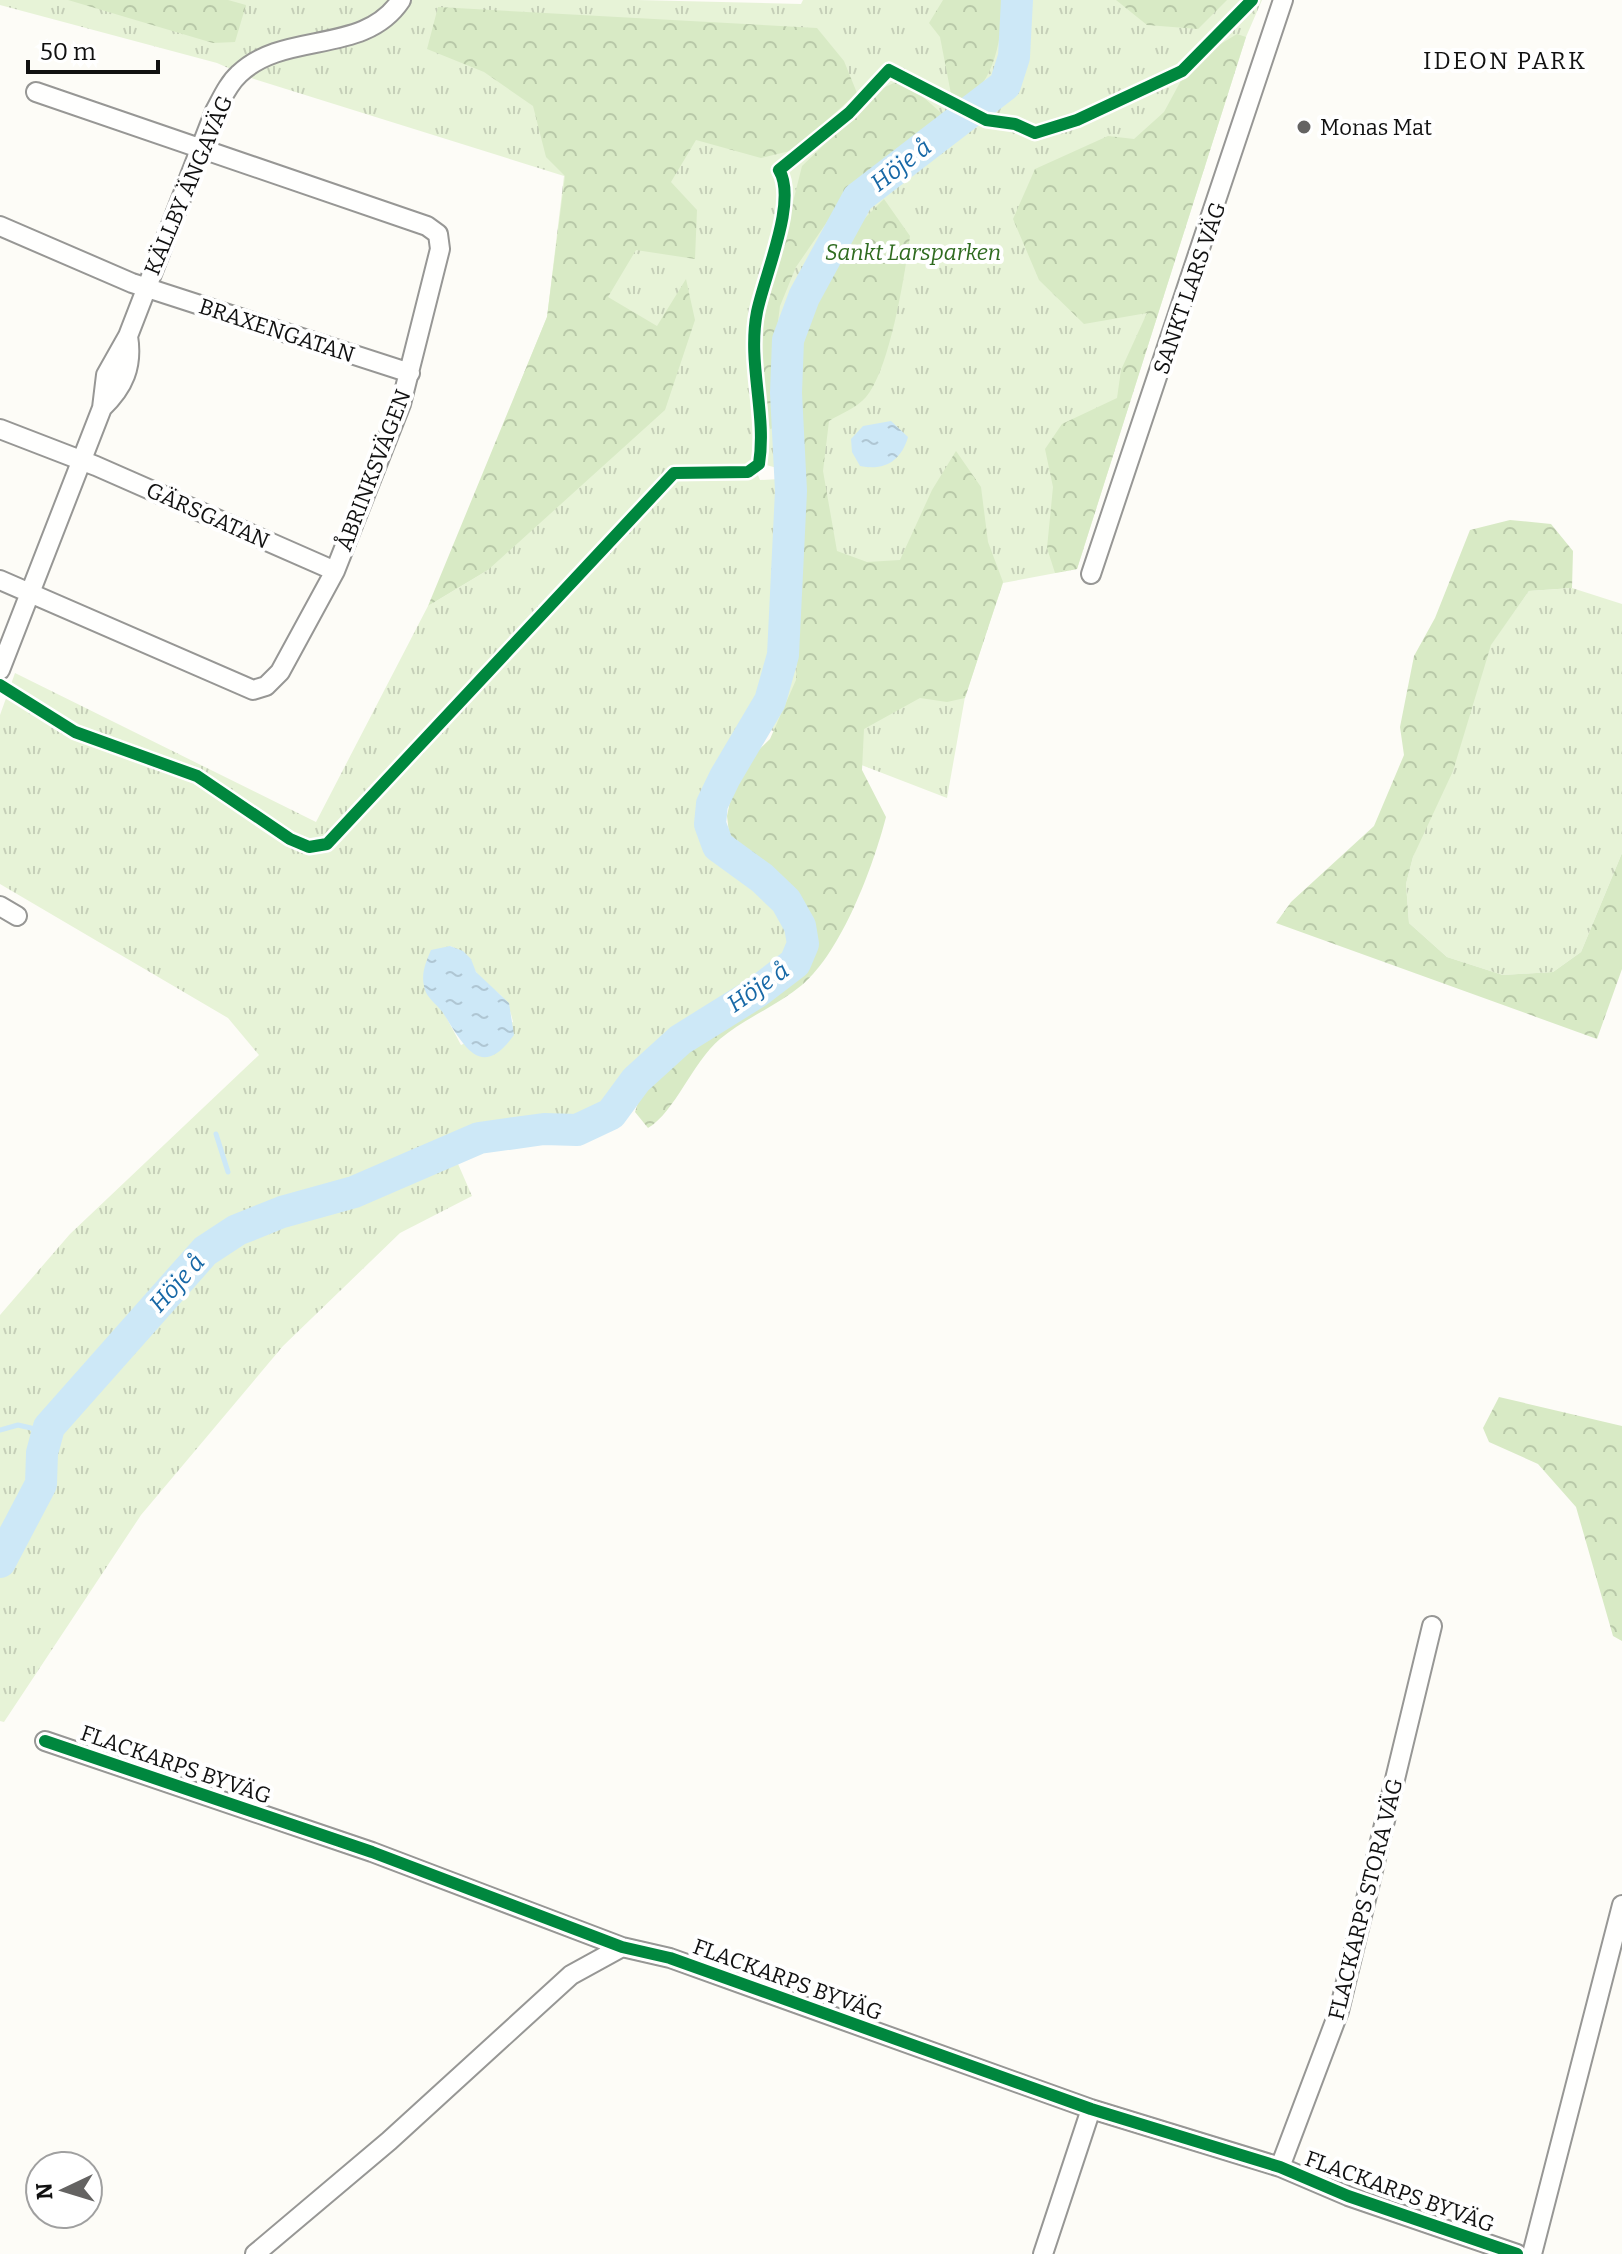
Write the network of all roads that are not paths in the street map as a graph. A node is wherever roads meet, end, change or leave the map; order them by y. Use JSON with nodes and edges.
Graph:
{"nodes":[{"id":1,"x":401,"y":0,"type":"edge"},
{"id":2,"x":1283,"y":0,"type":"edge"},
{"id":3,"x":36,"y":92,"type":"dead end"},
{"id":4,"x":200,"y":149,"type":"junction"},
{"id":5,"x":0,"y":226,"type":"edge"},
{"id":6,"x":145,"y":288,"type":"junction"},
{"id":7,"x":410,"y":373,"type":"junction"},
{"id":8,"x":0,"y":429,"type":"edge"},
{"id":9,"x":81,"y":460,"type":"junction"},
{"id":10,"x":335,"y":571,"type":"junction"},
{"id":11,"x":1091,"y":574,"type":"dead end"},
{"id":12,"x":0,"y":580,"type":"edge"},
{"id":13,"x":29,"y":593,"type":"junction"},
{"id":14,"x":0,"y":670,"type":"edge"},
{"id":15,"x":0,"y":906,"type":"edge"},
{"id":16,"x":17,"y":916,"type":"dead end"},
{"id":17,"x":1432,"y":1626,"type":"dead end"},
{"id":18,"x":45,"y":1741,"type":"dead end"},
{"id":19,"x":1622,"y":1905,"type":"edge"},
{"id":20,"x":622,"y":1947,"type":"junction"},
{"id":21,"x":1091,"y":2109,"type":"junction"},
{"id":22,"x":1280,"y":2167,"type":"junction"},
{"id":23,"x":255,"y":2254,"type":"edge"},
{"id":24,"x":1043,"y":2254,"type":"edge"},
{"id":25,"x":1517,"y":2254,"type":"edge"},
{"id":26,"x":1532,"y":2254,"type":"edge"}],
"edges":[{"from":1,"to":4,"type":"street","name":"KÄLLBY ÄNGAVÄG"},
{"from":2,"to":11,"type":"street","name":"SANKT LARS VÄG"},
{"from":3,"to":4,"type":"street"},
{"from":4,"to":6,"type":"street","name":"KÄLLBY ÄNGAVÄG"},
{"from":4,"to":7,"type":"street","name":"ÅBRINKSVÄGEN"},
{"from":5,"to":6,"type":"street","name":"BRAXENGATAN"},
{"from":6,"to":7,"type":"street","name":"BRAXENGATAN"},
{"from":6,"to":9,"type":"street","name":"KÄLLBY ÄNGAVÄG"},
{"from":7,"to":10,"type":"street","name":"ÅBRINKSVÄGEN"},
{"from":8,"to":9,"type":"street","name":"GÄRSGATAN"},
{"from":9,"to":10,"type":"street","name":"GÄRSGATAN"},
{"from":9,"to":13,"type":"street","name":"KÄLLBY ÄNGAVÄG"},
{"from":10,"to":13,"type":"street","name":"ÅBRINKSVÄGEN"},
{"from":12,"to":13,"type":"street"},
{"from":13,"to":14,"type":"street","name":"KÄLLBY ÄNGAVÄG"},
{"from":15,"to":16,"type":"street"},
{"from":17,"to":22,"type":"street","name":"FLACKARPS STORA VÄG"},
{"from":18,"to":20,"type":"street","name":"FLACKARPS BYVÄG"},
{"from":19,"to":26,"type":"street"},
{"from":20,"to":21,"type":"street","name":"FLACKARPS BYVÄG"},
{"from":20,"to":23,"type":"street"},
{"from":21,"to":22,"type":"street","name":"FLACKARPS BYVÄG"},
{"from":21,"to":24,"type":"street"},
{"from":22,"to":25,"type":"street","name":"FLACKARPS BYVÄG"}]}
